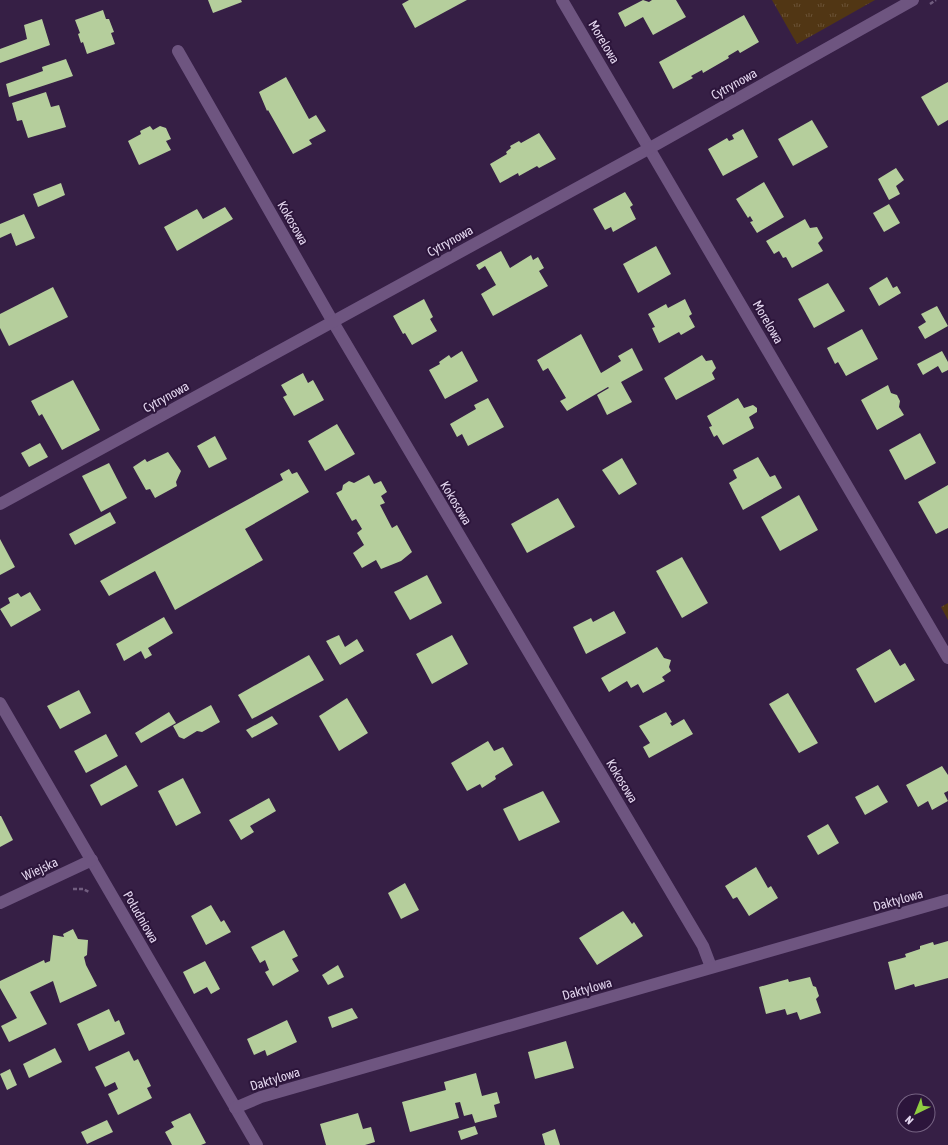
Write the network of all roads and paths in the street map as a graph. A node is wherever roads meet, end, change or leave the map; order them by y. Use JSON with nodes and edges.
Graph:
{"nodes":[{"id":1,"x":562,"y":0,"type":"edge"},
{"id":2,"x":936,"y":0,"type":"edge"},
{"id":3,"x":918,"y":4,"type":"edge"},
{"id":4,"x":178,"y":51,"type":"dead end"},
{"id":5,"x":650,"y":148,"type":"junction"},
{"id":6,"x":333,"y":322,"type":"junction"},
{"id":7,"x":0,"y":504,"type":"edge"},
{"id":8,"x":948,"y":658,"type":"edge"},
{"id":9,"x":0,"y":702,"type":"edge"},
{"id":10,"x":92,"y":860,"type":"junction"},
{"id":11,"x":948,"y":900,"type":"edge"},
{"id":12,"x":0,"y":903,"type":"edge"},
{"id":13,"x":711,"y":968,"type":"junction"},
{"id":14,"x":235,"y":1108,"type":"junction"},
{"id":15,"x":257,"y":1145,"type":"edge"}],
"edges":[{"from":1,"to":5,"type":"street","name":"Morelowa"},
{"from":2,"to":3,"type":"path"},
{"from":3,"to":5,"type":"street","name":"Cytrynowa"},
{"from":4,"to":6,"type":"street","name":"Kokosowa"},
{"from":5,"to":6,"type":"street","name":"Cytrynowa"},
{"from":5,"to":8,"type":"street","name":"Morelowa"},
{"from":6,"to":7,"type":"street","name":"Cytrynowa"},
{"from":6,"to":13,"type":"street","name":"Kokosowa"},
{"from":9,"to":10,"type":"street","name":"Południowa"},
{"from":10,"to":12,"type":"street","name":"Wiejska"},
{"from":10,"to":14,"type":"street","name":"Południowa"},
{"from":11,"to":13,"type":"street","name":"Daktylowa"},
{"from":13,"to":14,"type":"street","name":"Daktylowa"},
{"from":14,"to":15,"type":"street","name":"Południowa"}]}
